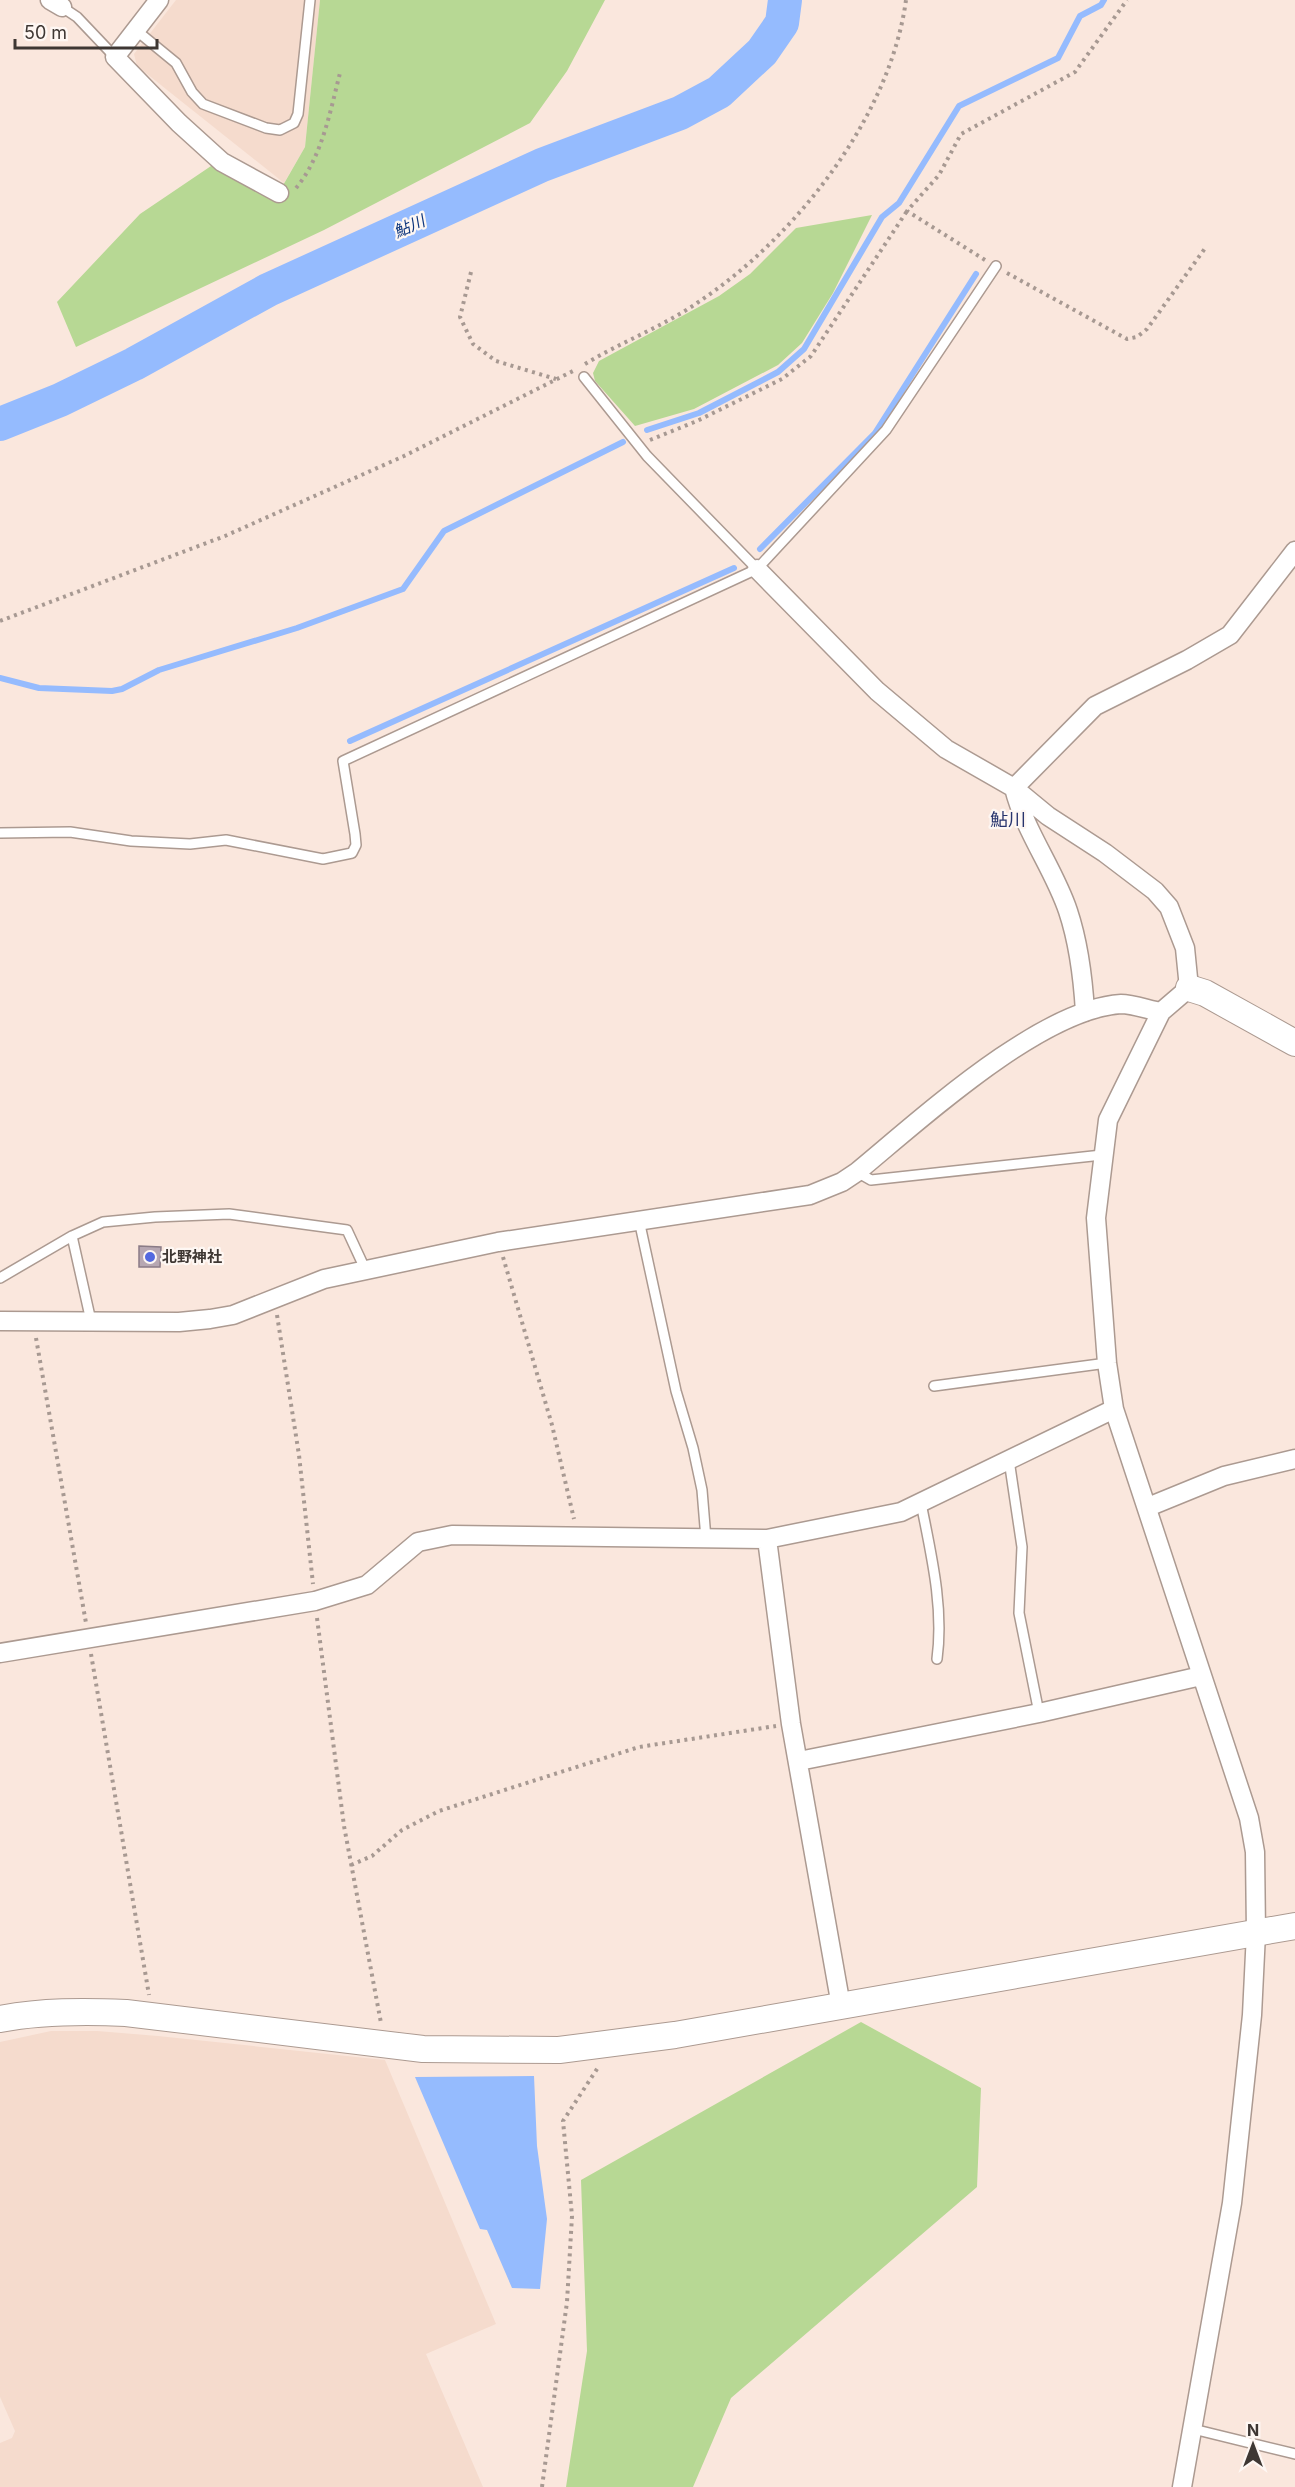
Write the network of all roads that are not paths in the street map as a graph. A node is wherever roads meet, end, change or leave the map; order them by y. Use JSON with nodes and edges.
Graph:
{"nodes":[{"id":1,"x":159,"y":0,"type":"edge"},
{"id":2,"x":310,"y":0,"type":"edge"},
{"id":3,"x":56,"y":3,"type":"edge"},
{"id":4,"x":136,"y":31,"type":"junction"},
{"id":5,"x":116,"y":57,"type":"junction"},
{"id":6,"x":279,"y":193,"type":"road end"},
{"id":7,"x":996,"y":266,"type":"road end"},
{"id":8,"x":584,"y":377,"type":"dead end"},
{"id":9,"x":1295,"y":551,"type":"edge"},
{"id":10,"x":758,"y":569,"type":"junction"},
{"id":11,"x":1014,"y":788,"type":"junction"},
{"id":12,"x":0,"y":832,"type":"edge"},
{"id":13,"x":1189,"y":988,"type":"junction"},
{"id":14,"x":1085,"y":1012,"type":"junction"},
{"id":15,"x":1161,"y":1012,"type":"junction"},
{"id":16,"x":1295,"y":1043,"type":"edge"},
{"id":17,"x":1102,"y":1155,"type":"junction"},
{"id":18,"x":857,"y":1172,"type":"junction"},
{"id":19,"x":639,"y":1220,"type":"junction"},
{"id":20,"x":72,"y":1236,"type":"junction"},
{"id":21,"x":366,"y":1271,"type":"junction"},
{"id":22,"x":0,"y":1278,"type":"edge"},
{"id":23,"x":0,"y":1321,"type":"edge"},
{"id":24,"x":91,"y":1321,"type":"junction"},
{"id":25,"x":1107,"y":1363,"type":"junction"},
{"id":26,"x":934,"y":1386,"type":"dead end"},
{"id":27,"x":1114,"y":1409,"type":"junction"},
{"id":28,"x":1008,"y":1460,"type":"junction"},
{"id":29,"x":1295,"y":1460,"type":"edge"},
{"id":30,"x":921,"y":1503,"type":"junction"},
{"id":31,"x":1148,"y":1507,"type":"junction"},
{"id":32,"x":706,"y":1539,"type":"junction"},
{"id":33,"x":767,"y":1539,"type":"junction"},
{"id":34,"x":0,"y":1653,"type":"edge"},
{"id":35,"x":936,"y":1659,"type":"dead end"},
{"id":36,"x":1201,"y":1676,"type":"junction"},
{"id":37,"x":1039,"y":1713,"type":"junction"},
{"id":38,"x":799,"y":1761,"type":"junction"},
{"id":39,"x":1295,"y":1926,"type":"edge"},
{"id":40,"x":1256,"y":1932,"type":"junction"},
{"id":41,"x":841,"y":2007,"type":"junction"},
{"id":42,"x":0,"y":2019,"type":"edge"},
{"id":43,"x":1193,"y":2429,"type":"junction"},
{"id":44,"x":1295,"y":2454,"type":"edge"},
{"id":45,"x":1182,"y":2487,"type":"edge"}],
"edges":[{"from":1,"to":4,"type":"street"},
{"from":2,"to":4,"type":"lane"},
{"from":3,"to":5,"type":"lane"},
{"from":4,"to":5,"type":"street"},
{"from":5,"to":6,"type":"street"},
{"from":7,"to":10,"type":"lane"},
{"from":8,"to":10,"type":"lane"},
{"from":9,"to":11,"type":"street"},
{"from":10,"to":11,"type":"street"},
{"from":10,"to":12,"type":"lane"},
{"from":11,"to":13,"type":"street"},
{"from":11,"to":14,"type":"street"},
{"from":13,"to":15,"type":"street"},
{"from":13,"to":16,"type":"street"},
{"from":14,"to":15,"type":"street"},
{"from":14,"to":18,"type":"street"},
{"from":15,"to":17,"type":"street"},
{"from":17,"to":18,"type":"lane"},
{"from":17,"to":25,"type":"street"},
{"from":18,"to":19,"type":"street"},
{"from":19,"to":21,"type":"street"},
{"from":19,"to":32,"type":"lane"},
{"from":20,"to":21,"type":"lane"},
{"from":20,"to":22,"type":"lane"},
{"from":20,"to":24,"type":"lane"},
{"from":21,"to":24,"type":"street"},
{"from":23,"to":24,"type":"street"},
{"from":25,"to":26,"type":"lane"},
{"from":25,"to":27,"type":"street"},
{"from":27,"to":28,"type":"street"},
{"from":27,"to":31,"type":"street"},
{"from":28,"to":30,"type":"street"},
{"from":28,"to":37,"type":"lane"},
{"from":29,"to":31,"type":"street"},
{"from":30,"to":33,"type":"street"},
{"from":30,"to":35,"type":"lane"},
{"from":31,"to":36,"type":"street"},
{"from":32,"to":33,"type":"street"},
{"from":32,"to":34,"type":"street"},
{"from":33,"to":38,"type":"street"},
{"from":36,"to":37,"type":"street"},
{"from":36,"to":40,"type":"street"},
{"from":37,"to":38,"type":"street"},
{"from":38,"to":41,"type":"street"},
{"from":39,"to":40,"type":"street"},
{"from":40,"to":41,"type":"street"},
{"from":40,"to":43,"type":"street"},
{"from":41,"to":42,"type":"street"},
{"from":43,"to":44,"type":"lane"},
{"from":43,"to":45,"type":"street"}]}
